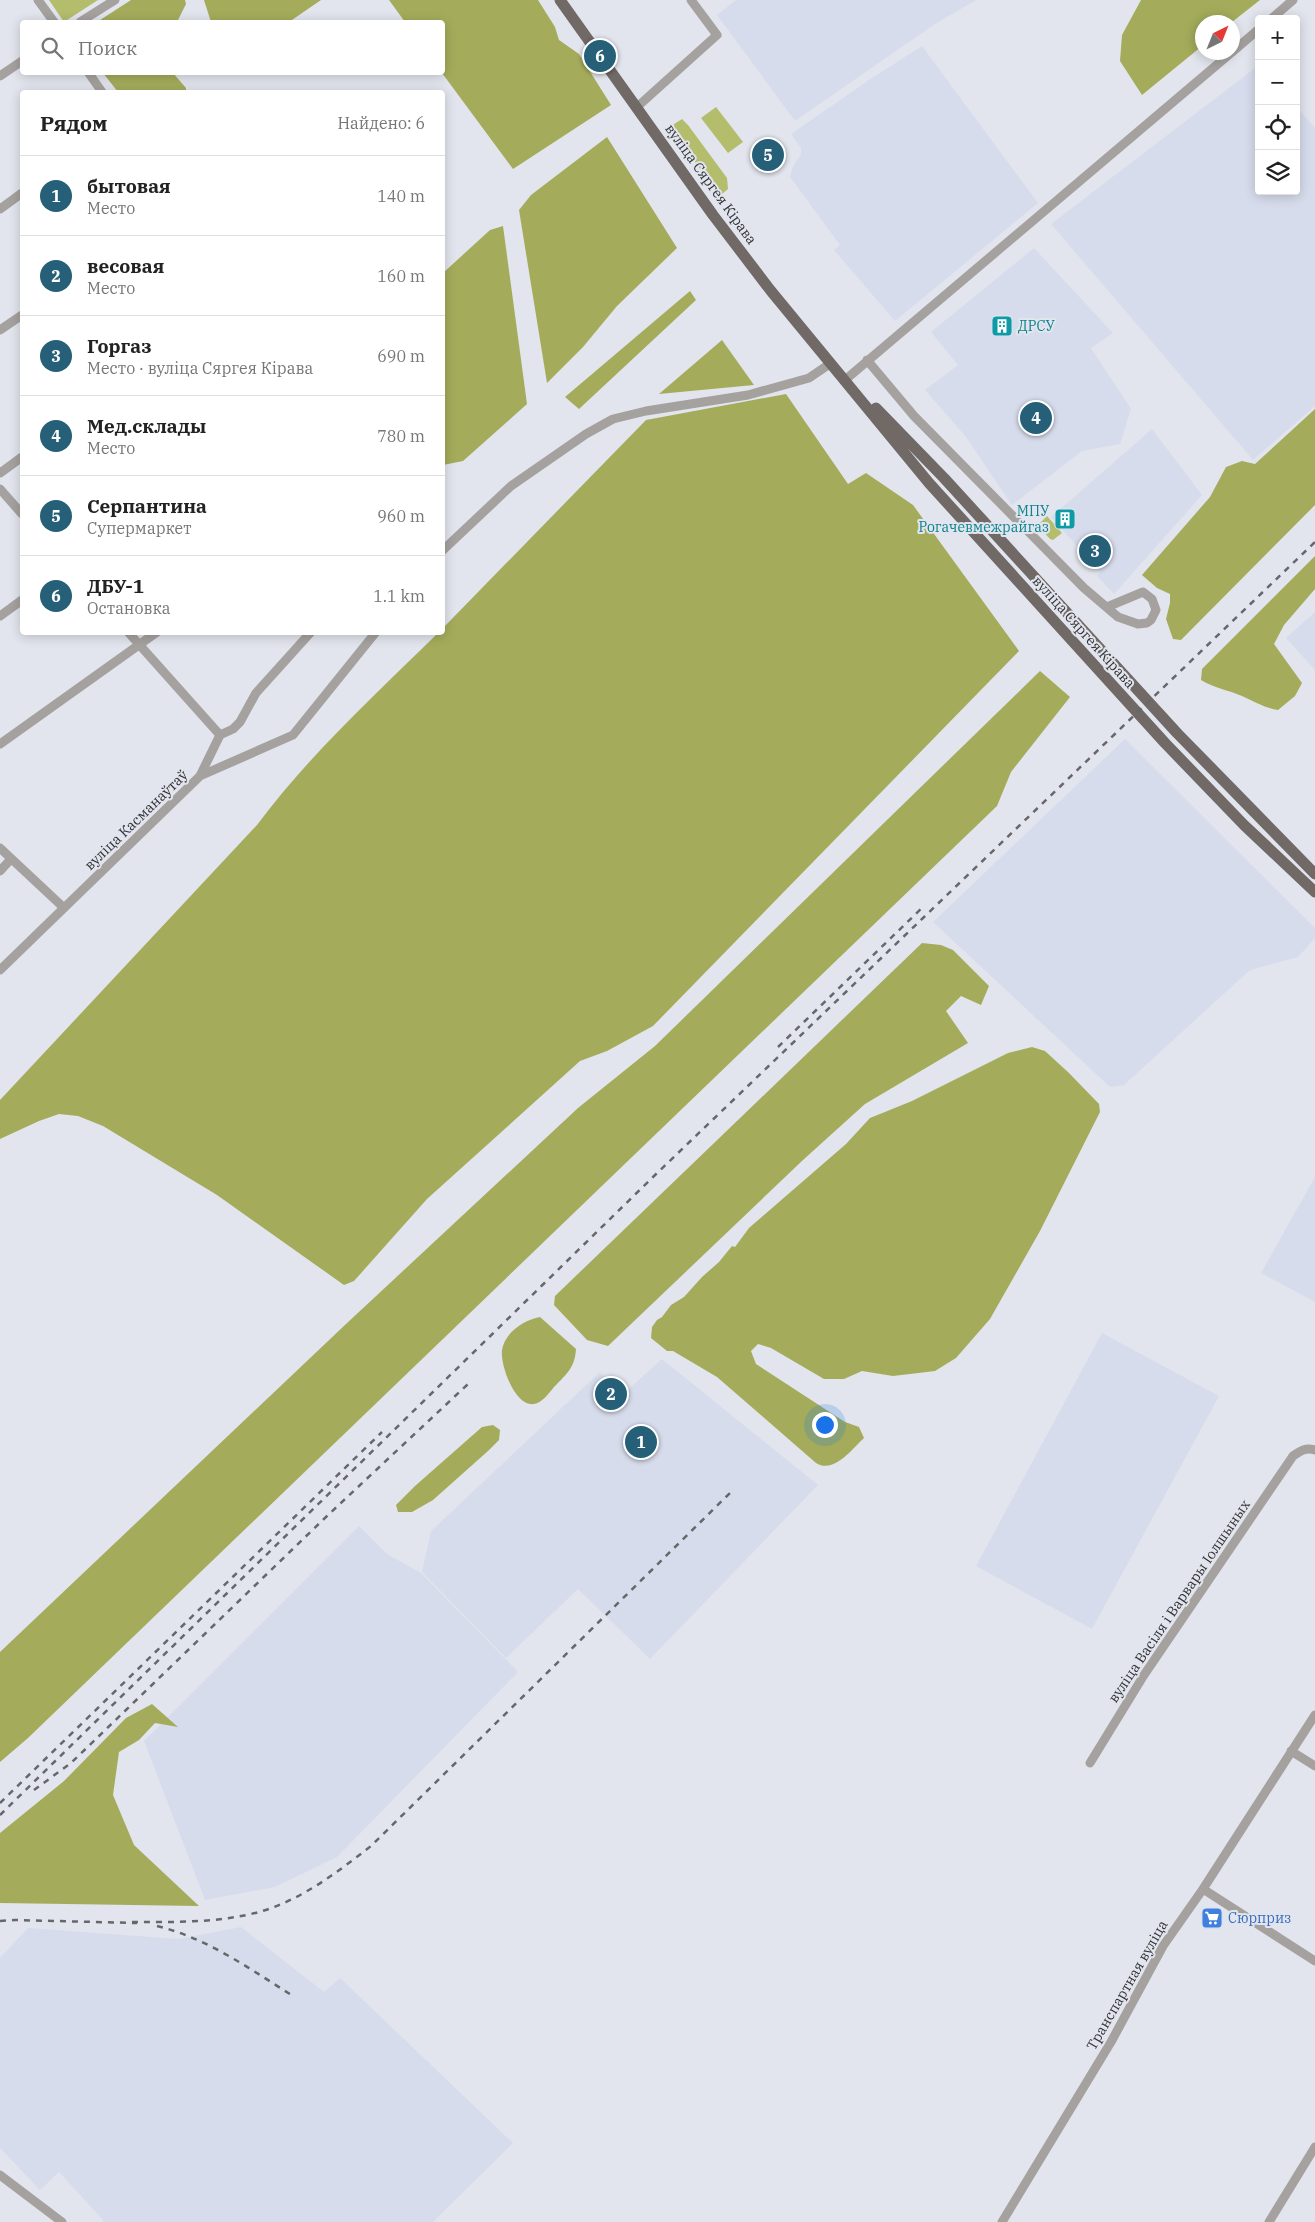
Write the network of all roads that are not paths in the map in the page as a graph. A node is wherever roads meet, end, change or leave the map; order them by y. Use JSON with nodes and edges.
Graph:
{"nodes":[{"id":1,"x":38,"y":0,"type":"edge"},
{"id":2,"x":114,"y":0,"type":"edge"},
{"id":3,"x":560,"y":0,"type":"edge"},
{"id":4,"x":691,"y":0,"type":"edge"},
{"id":5,"x":1293,"y":0,"type":"edge"},
{"id":6,"x":1276,"y":15,"type":"edge"},
{"id":7,"x":53,"y":20,"type":"edge"},
{"id":8,"x":83,"y":20,"type":"edge"},
{"id":9,"x":1255,"y":32,"type":"edge"},
{"id":10,"x":1240,"y":45,"type":"edge"},
{"id":11,"x":1223,"y":60,"type":"edge"},
{"id":12,"x":20,"y":62,"type":"edge"},
{"id":13,"x":90,"y":75,"type":"edge"},
{"id":14,"x":0,"y":76,"type":"edge"},
{"id":15,"x":101,"y":90,"type":"edge"},
{"id":16,"x":637,"y":107,"type":"junction"},
{"id":17,"x":20,"y":194,"type":"edge"},
{"id":18,"x":0,"y":209,"type":"edge"},
{"id":19,"x":20,"y":316,"type":"edge"},
{"id":20,"x":0,"y":330,"type":"edge"},
{"id":21,"x":867,"y":360,"type":"junction"},
{"id":22,"x":831,"y":363,"type":"junction"},
{"id":23,"x":845,"y":380,"type":"junction"},
{"id":24,"x":20,"y":458,"type":"edge"},
{"id":25,"x":0,"y":473,"type":"edge"},
{"id":26,"x":0,"y":489,"type":"edge"},
{"id":27,"x":20,"y":512,"type":"edge"},
{"id":28,"x":445,"y":548,"type":"edge"},
{"id":29,"x":20,"y":601,"type":"edge"},
{"id":30,"x":1107,"y":607,"type":"junction"},
{"id":31,"x":0,"y":616,"type":"edge"},
{"id":32,"x":130,"y":635,"type":"edge"},
{"id":33,"x":154,"y":635,"type":"edge"},
{"id":34,"x":308,"y":635,"type":"edge"},
{"id":35,"x":374,"y":635,"type":"edge"},
{"id":36,"x":139,"y":646,"type":"junction"},
{"id":37,"x":220,"y":735,"type":"junction"},
{"id":38,"x":0,"y":744,"type":"edge"},
{"id":39,"x":200,"y":776,"type":"junction"},
{"id":40,"x":0,"y":848,"type":"edge"},
{"id":41,"x":11,"y":859,"type":"junction"},
{"id":42,"x":0,"y":871,"type":"edge"},
{"id":43,"x":1315,"y":874,"type":"edge"},
{"id":44,"x":1315,"y":892,"type":"edge"},
{"id":45,"x":63,"y":908,"type":"junction"},
{"id":46,"x":0,"y":970,"type":"edge"},
{"id":47,"x":1315,"y":1450,"type":"edge"},
{"id":48,"x":1315,"y":1715,"type":"edge"},
{"id":49,"x":1292,"y":1751,"type":"junction"},
{"id":50,"x":1090,"y":1763,"type":"dead end"},
{"id":51,"x":1315,"y":1766,"type":"edge"},
{"id":52,"x":1203,"y":1889,"type":"junction"},
{"id":53,"x":1315,"y":1961,"type":"edge"},
{"id":54,"x":1315,"y":2147,"type":"edge"},
{"id":55,"x":0,"y":2176,"type":"edge"},
{"id":56,"x":62,"y":2222,"type":"edge"},
{"id":57,"x":1002,"y":2222,"type":"edge"},
{"id":58,"x":1269,"y":2222,"type":"edge"}],
"edges":[{"from":1,"to":7,"type":"street"},
{"from":2,"to":8,"type":"street"},
{"from":3,"to":16,"type":"main road","name":"вуліца Сяргея Кірава"},
{"from":4,"to":16,"type":"street"},
{"from":5,"to":6,"type":"street"},
{"from":9,"to":10,"type":"street"},
{"from":11,"to":21,"type":"street"},
{"from":12,"to":14,"type":"street"},
{"from":13,"to":15,"type":"street"},
{"from":16,"to":22,"type":"main road","name":"вуліца Сяргея Кірава"},
{"from":17,"to":18,"type":"street"},
{"from":19,"to":20,"type":"street"},
{"from":21,"to":23,"type":"street"},
{"from":21,"to":30,"type":"street"},
{"from":22,"to":23,"type":"main road","name":"вуліца Сяргея Кірава"},
{"from":22,"to":28,"type":"street"},
{"from":23,"to":43,"type":"main road","name":"вуліца Сяргея Кірава"},
{"from":23,"to":44,"type":"main road","name":"вуліца Сяргея Кірава"},
{"from":24,"to":25,"type":"street"},
{"from":26,"to":27,"type":"street"},
{"from":29,"to":31,"type":"street"},
{"from":30,"to":30,"type":"street"},
{"from":32,"to":36,"type":"street"},
{"from":33,"to":36,"type":"street"},
{"from":34,"to":37,"type":"street"},
{"from":35,"to":39,"type":"street"},
{"from":36,"to":37,"type":"street"},
{"from":36,"to":38,"type":"street"},
{"from":37,"to":39,"type":"street","name":"вуліца Касманаўтаў"},
{"from":39,"to":45,"type":"street","name":"вуліца Касманаўтаў"},
{"from":40,"to":41,"type":"street"},
{"from":41,"to":42,"type":"street"},
{"from":41,"to":45,"type":"street"},
{"from":45,"to":46,"type":"street","name":"вуліца Касманаўтаў"},
{"from":47,"to":50,"type":"street","name":"вуліца Васіля і Варвары Іолшыных"},
{"from":48,"to":49,"type":"street","name":"Транспартная вуліца"},
{"from":49,"to":51,"type":"street"},
{"from":49,"to":52,"type":"street","name":"Транспартная вуліца"},
{"from":52,"to":53,"type":"street"},
{"from":52,"to":57,"type":"street","name":"Транспартная вуліца"},
{"from":54,"to":58,"type":"street"},
{"from":55,"to":56,"type":"street"}]}
